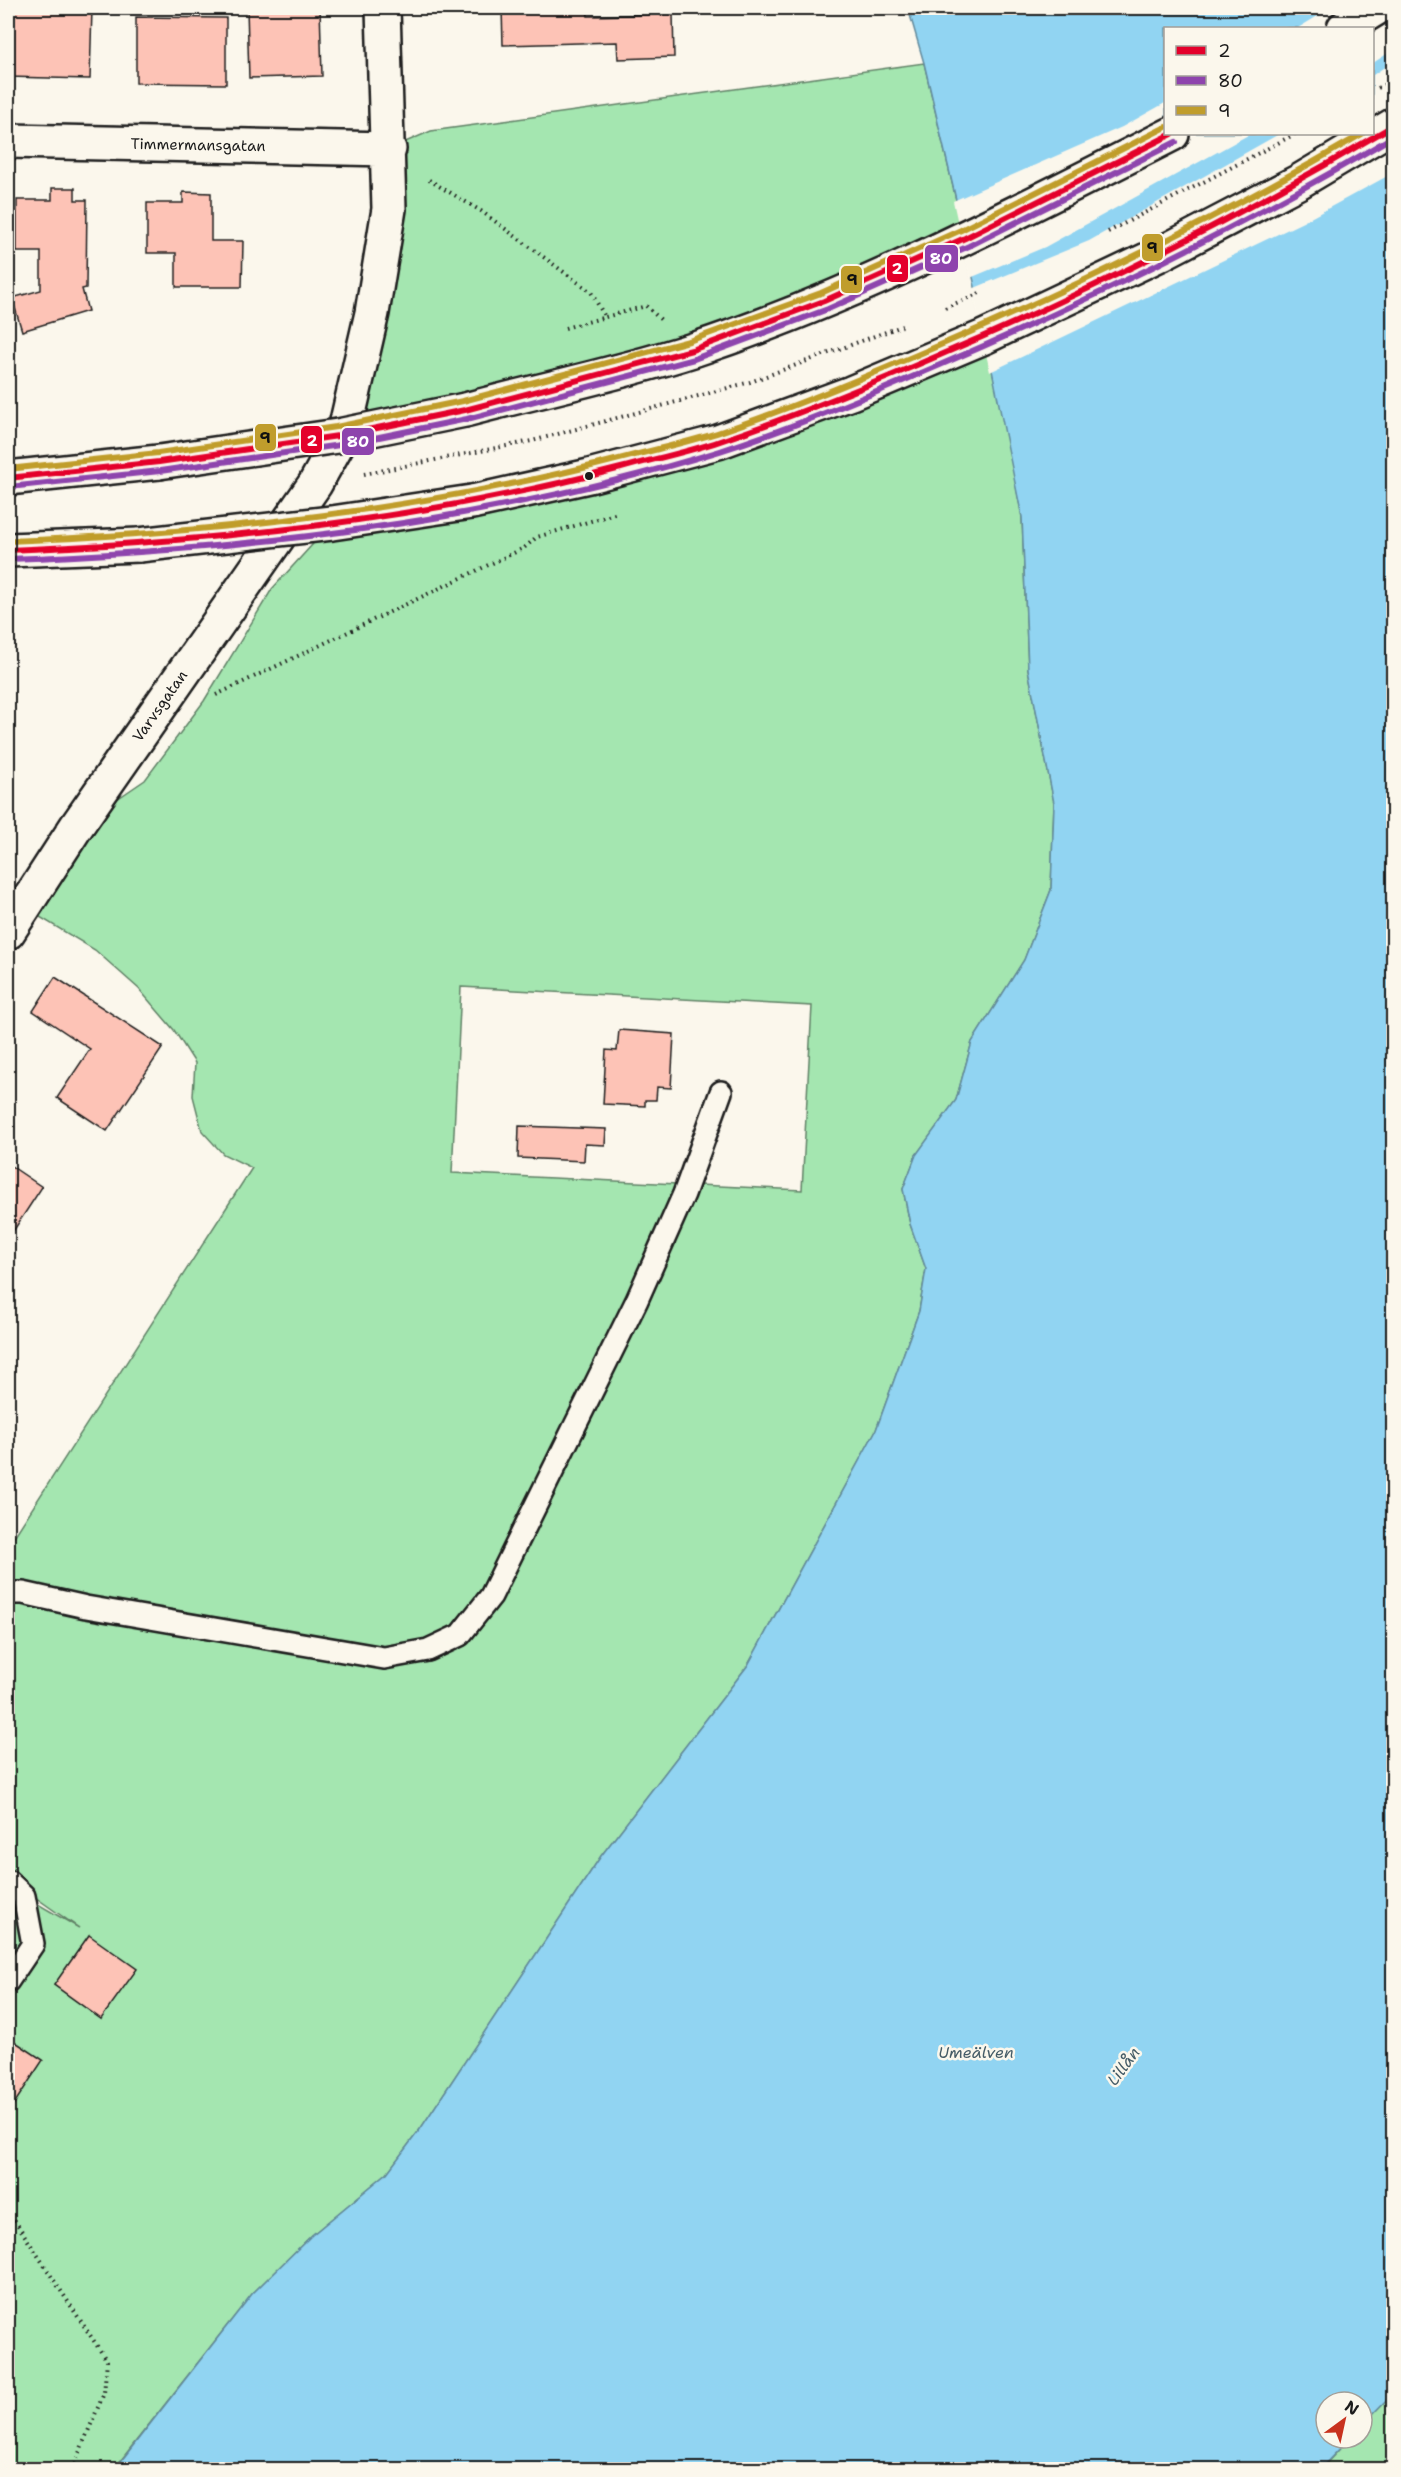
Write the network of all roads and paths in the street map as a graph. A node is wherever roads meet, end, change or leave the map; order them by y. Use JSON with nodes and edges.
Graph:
{"nodes":[{"id":1,"x":383,"y":8,"type":"edge"},
{"id":2,"x":1377,"y":8,"type":"edge"},
{"id":3,"x":1346,"y":27,"type":"edge"},
{"id":4,"x":1394,"y":80,"type":"edge"},
{"id":5,"x":1374,"y":90,"type":"edge"},
{"id":6,"x":1394,"y":124,"type":"edge"},
{"id":7,"x":1170,"y":135,"type":"edge"},
{"id":8,"x":1293,"y":135,"type":"edge"},
{"id":9,"x":8,"y":141,"type":"edge"},
{"id":10,"x":388,"y":149,"type":"junction"},
{"id":11,"x":429,"y":180,"type":"dead end"},
{"id":12,"x":1103,"y":235,"type":"dead end"},
{"id":13,"x":986,"y":290,"type":"dead end"},
{"id":14,"x":944,"y":309,"type":"dead end"},
{"id":15,"x":605,"y":317,"type":"junction"},
{"id":16,"x":912,"y":323,"type":"dead end"},
{"id":17,"x":565,"y":328,"type":"dead end"},
{"id":18,"x":692,"y":350,"type":"junction"},
{"id":19,"x":363,"y":474,"type":"dead end"},
{"id":20,"x":8,"y":478,"type":"edge"},
{"id":21,"x":618,"y":513,"type":"dead end"},
{"id":22,"x":8,"y":550,"type":"edge"},
{"id":23,"x":215,"y":696,"type":"dead end"},
{"id":24,"x":8,"y":932,"type":"edge"},
{"id":25,"x":721,"y":1092,"type":"dead end"},
{"id":26,"x":8,"y":1593,"type":"edge"},
{"id":27,"x":8,"y":1881,"type":"edge"},
{"id":28,"x":8,"y":1981,"type":"edge"},
{"id":29,"x":8,"y":2210,"type":"edge"},
{"id":30,"x":72,"y":2469,"type":"edge"}],
"edges":[{"from":1,"to":10,"type":"street","name":"Varvsgatan"},
{"from":2,"to":3,"type":"street"},
{"from":4,"to":5,"type":"path"},
{"from":6,"to":22,"type":"street","bridge":true},
{"from":7,"to":18,"type":"street"},
{"from":8,"to":12,"type":"path"},
{"from":9,"to":10,"type":"street","name":"Timmermansgatan"},
{"from":10,"to":24,"type":"street","name":"Varvsgatan"},
{"from":11,"to":15,"type":"path"},
{"from":13,"to":14,"type":"path"},
{"from":15,"to":17,"type":"path"},
{"from":15,"to":18,"type":"path"},
{"from":16,"to":19,"type":"path"},
{"from":18,"to":20,"type":"street","bridge":true},
{"from":21,"to":23,"type":"path"},
{"from":25,"to":26,"type":"lane"},
{"from":27,"to":28,"type":"lane"},
{"from":29,"to":30,"type":"path"}]}
